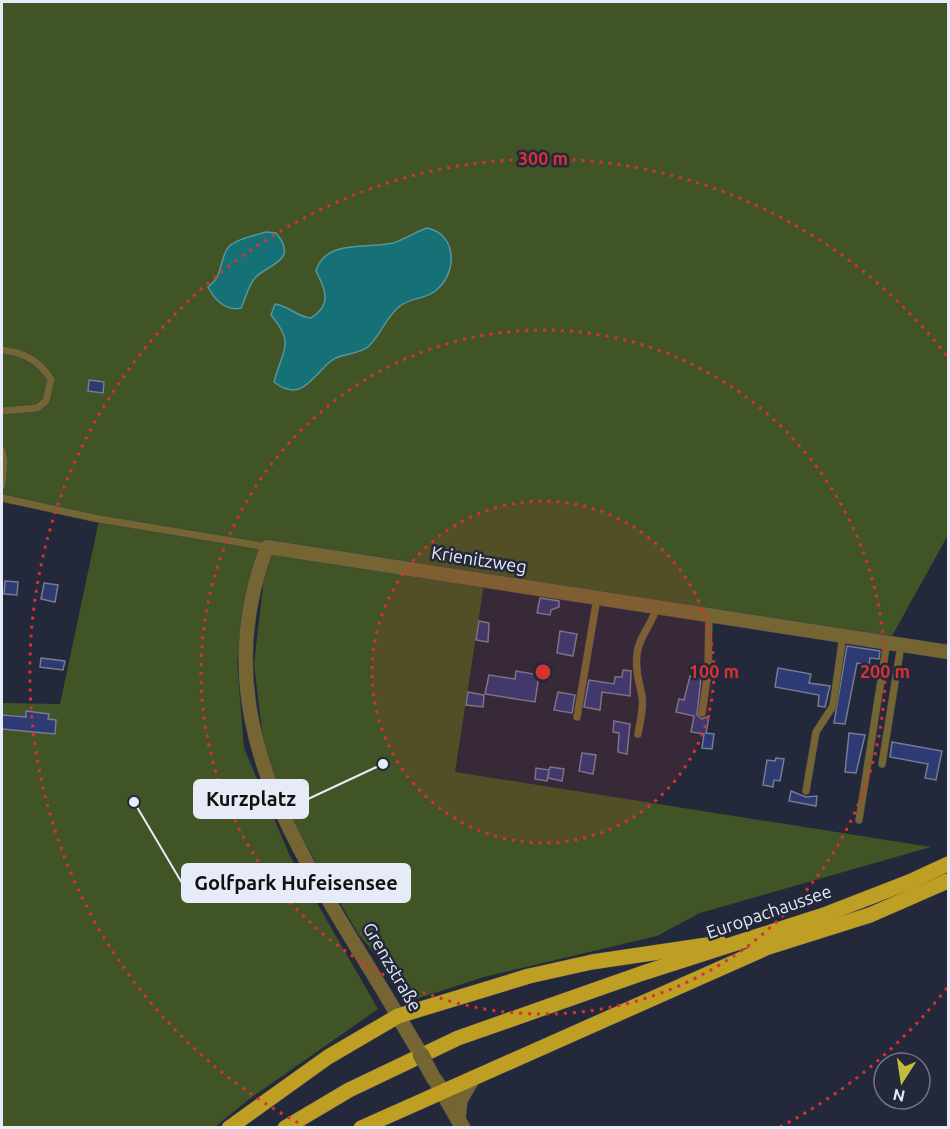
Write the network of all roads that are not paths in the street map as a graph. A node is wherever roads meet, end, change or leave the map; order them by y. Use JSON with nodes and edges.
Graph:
{"nodes":[{"id":1,"x":2,"y":350,"type":"edge"},
{"id":2,"x":2,"y":411,"type":"edge"},
{"id":3,"x":2,"y":451,"type":"edge"},
{"id":4,"x":2,"y":485,"type":"edge"},
{"id":5,"x":3,"y":499,"type":"edge"},
{"id":6,"x":267,"y":547,"type":"junction"},
{"id":7,"x":597,"y":597,"type":"junction"},
{"id":8,"x":657,"y":606,"type":"junction"},
{"id":9,"x":709,"y":614,"type":"junction"},
{"id":10,"x":843,"y":635,"type":"junction"},
{"id":11,"x":887,"y":642,"type":"junction"},
{"id":12,"x":902,"y":644,"type":"junction"},
{"id":13,"x":948,"y":652,"type":"edge"},
{"id":14,"x":702,"y":713,"type":"dead end"},
{"id":15,"x":577,"y":717,"type":"dead end"},
{"id":16,"x":638,"y":734,"type":"dead end"},
{"id":17,"x":882,"y":764,"type":"dead end"},
{"id":18,"x":806,"y":791,"type":"dead end"},
{"id":19,"x":859,"y":820,"type":"dead end"},
{"id":20,"x":948,"y":864,"type":"edge"},
{"id":21,"x":948,"y":881,"type":"edge"},
{"id":22,"x":760,"y":944,"type":"junction"},
{"id":23,"x":398,"y":1016,"type":"junction"},
{"id":24,"x":473,"y":1078,"type":"junction"},
{"id":25,"x":437,"y":1085,"type":"junction"},
{"id":26,"x":460,"y":1123,"type":"edge"},
{"id":27,"x":229,"y":1128,"type":"edge"},
{"id":28,"x":285,"y":1128,"type":"edge"},
{"id":29,"x":361,"y":1128,"type":"edge"}],
"edges":[{"from":1,"to":2,"type":"lane"},
{"from":3,"to":4,"type":"lane"},
{"from":5,"to":6,"type":"lane","name":"Krienitzweg"},
{"from":6,"to":7,"type":"street","name":"Krienitzweg"},
{"from":6,"to":23,"type":"street","name":"Grenzstraße"},
{"from":7,"to":8,"type":"street","name":"Krienitzweg"},
{"from":7,"to":15,"type":"lane"},
{"from":8,"to":9,"type":"street","name":"Krienitzweg"},
{"from":8,"to":16,"type":"lane"},
{"from":9,"to":10,"type":"street","name":"Krienitzweg"},
{"from":9,"to":14,"type":"lane"},
{"from":10,"to":11,"type":"street","name":"Krienitzweg"},
{"from":10,"to":18,"type":"lane"},
{"from":11,"to":12,"type":"street","name":"Krienitzweg"},
{"from":11,"to":19,"type":"lane"},
{"from":12,"to":13,"type":"street","name":"Krienitzweg"},
{"from":12,"to":17,"type":"lane"},
{"from":20,"to":22,"type":"main road","name":"Europachaussee"},
{"from":21,"to":22,"type":"main road","name":"Europachaussee"},
{"from":22,"to":23,"type":"main road"},
{"from":22,"to":24,"type":"main road"},
{"from":22,"to":28,"type":"main road","name":"Europachaussee"},
{"from":23,"to":25,"type":"street","name":"Grenzstraße","bridge":true},
{"from":23,"to":27,"type":"main road"},
{"from":24,"to":25,"type":"main road"},
{"from":24,"to":26,"type":"street"},
{"from":25,"to":26,"type":"street","name":"Grenzstraße"},
{"from":25,"to":29,"type":"main road"}]}
